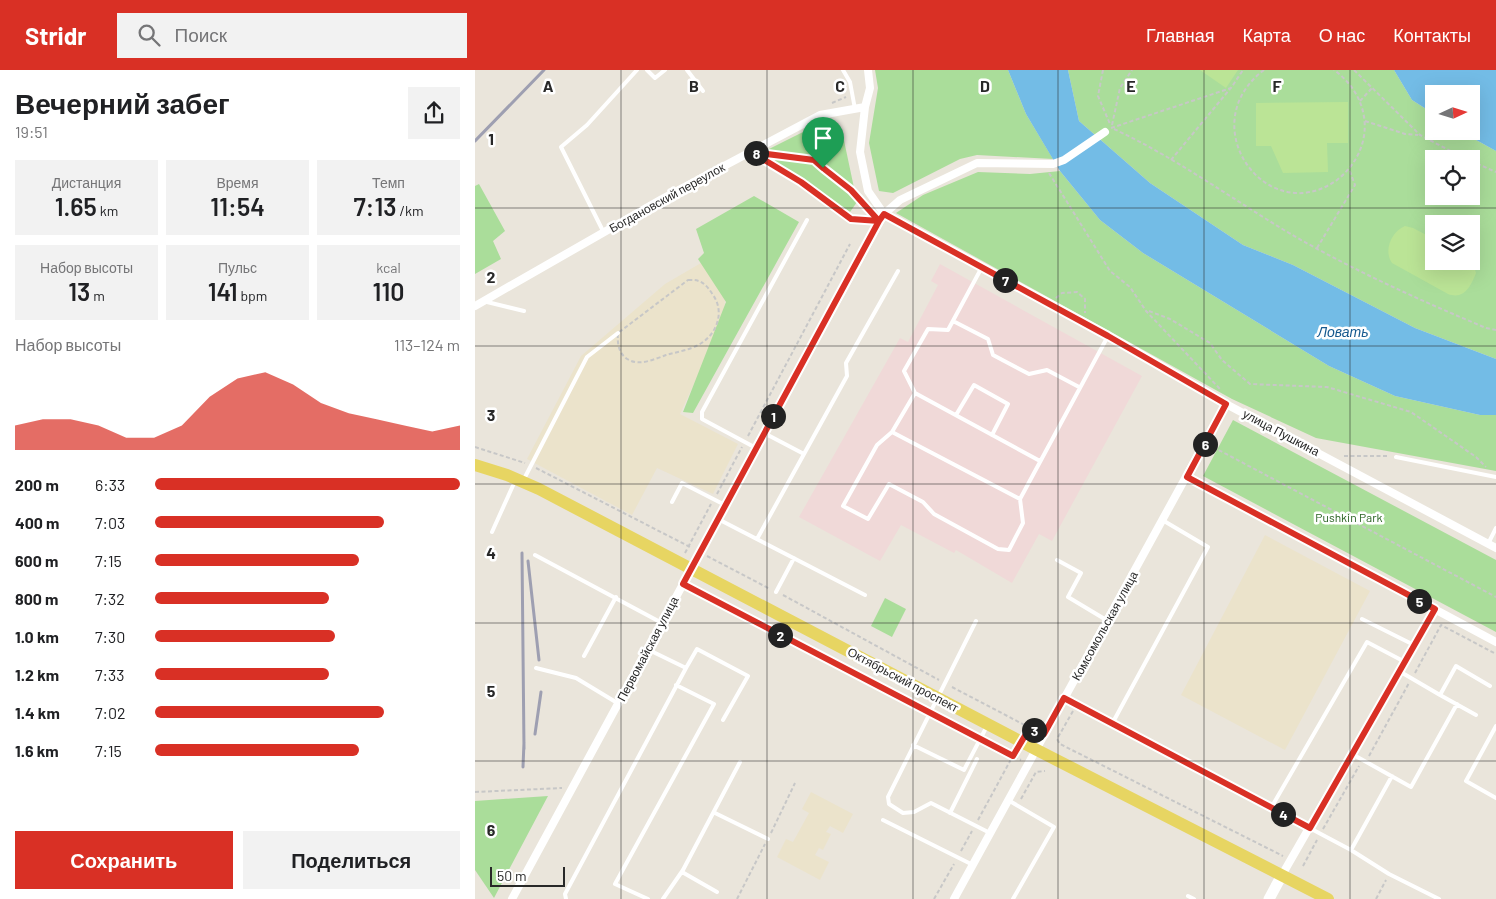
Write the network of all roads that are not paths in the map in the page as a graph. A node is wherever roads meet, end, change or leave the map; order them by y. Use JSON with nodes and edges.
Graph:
{"nodes":[{"id":1,"x":637,"y":70,"type":"edge"},
{"id":2,"x":647,"y":70,"type":"edge"},
{"id":3,"x":665,"y":70,"type":"edge"},
{"id":4,"x":687,"y":70,"type":"edge"},
{"id":5,"x":843,"y":70,"type":"edge"},
{"id":6,"x":868,"y":70,"type":"edge"},
{"id":7,"x":703,"y":91,"type":"dead end"},
{"id":8,"x":865,"y":107,"type":"junction"},
{"id":9,"x":855,"y":109,"type":"junction"},
{"id":10,"x":1108,"y":130,"type":"road end"},
{"id":11,"x":884,"y":214,"type":"junction"},
{"id":12,"x":807,"y":220,"type":"dead end"},
{"id":13,"x":604,"y":233,"type":"junction"},
{"id":14,"x":982,"y":268,"type":"junction"},
{"id":15,"x":898,"y":271,"type":"dead end"},
{"id":16,"x":483,"y":302,"type":"junction"},
{"id":17,"x":475,"y":306,"type":"edge"},
{"id":18,"x":524,"y":311,"type":"dead end"},
{"id":19,"x":953,"y":321,"type":"junction"},
{"id":20,"x":618,"y":333,"type":"road end"},
{"id":21,"x":1108,"y":336,"type":"junction"},
{"id":22,"x":1079,"y":387,"type":"junction"},
{"id":23,"x":915,"y":393,"type":"junction"},
{"id":24,"x":1226,"y":404,"type":"junction"},
{"id":25,"x":956,"y":415,"type":"junction"},
{"id":26,"x":892,"y":432,"type":"junction"},
{"id":27,"x":764,"y":433,"type":"junction"},
{"id":28,"x":992,"y":435,"type":"junction"},
{"id":29,"x":756,"y":448,"type":"junction"},
{"id":30,"x":804,"y":454,"type":"junction"},
{"id":31,"x":1396,"y":457,"type":"road end"},
{"id":32,"x":1040,"y":461,"type":"junction"},
{"id":33,"x":475,"y":465,"type":"edge"},
{"id":34,"x":1187,"y":477,"type":"junction"},
{"id":35,"x":1495,"y":477,"type":"edge"},
{"id":36,"x":519,"y":480,"type":"junction"},
{"id":37,"x":1020,"y":499,"type":"junction"},
{"id":38,"x":672,"y":502,"type":"dead end"},
{"id":39,"x":725,"y":505,"type":"junction"},
{"id":40,"x":718,"y":519,"type":"junction"},
{"id":41,"x":1164,"y":521,"type":"junction"},
{"id":42,"x":1496,"y":528,"type":"edge"},
{"id":43,"x":491,"y":532,"type":"dead end"},
{"id":44,"x":757,"y":539,"type":"junction"},
{"id":45,"x":1488,"y":544,"type":"junction"},
{"id":46,"x":1496,"y":548,"type":"edge"},
{"id":47,"x":535,"y":555,"type":"dead end"},
{"id":48,"x":794,"y":558,"type":"junction"},
{"id":49,"x":1057,"y":560,"type":"dead end"},
{"id":50,"x":691,"y":569,"type":"junction"},
{"id":51,"x":776,"y":592,"type":"road end"},
{"id":52,"x":865,"y":595,"type":"dead end"},
{"id":53,"x":616,"y":597,"type":"junction"},
{"id":54,"x":1435,"y":609,"type":"junction"},
{"id":55,"x":1363,"y":619,"type":"dead end"},
{"id":56,"x":976,"y":621,"type":"dead end"},
{"id":57,"x":1108,"y":621,"type":"junction"},
{"id":58,"x":662,"y":623,"type":"junction"},
{"id":59,"x":1496,"y":642,"type":"edge"},
{"id":60,"x":1414,"y":645,"type":"junction"},
{"id":61,"x":647,"y":649,"type":"junction"},
{"id":62,"x":584,"y":656,"type":"dead end"},
{"id":63,"x":1405,"y":662,"type":"junction"},
{"id":64,"x":537,"y":668,"type":"dead end"},
{"id":65,"x":685,"y":668,"type":"junction"},
{"id":66,"x":1399,"y":671,"type":"junction"},
{"id":67,"x":676,"y":686,"type":"junction"},
{"id":68,"x":1490,"y":686,"type":"dead end"},
{"id":69,"x":1440,"y":695,"type":"junction"},
{"id":70,"x":937,"y":698,"type":"junction"},
{"id":71,"x":1064,"y":698,"type":"junction"},
{"id":72,"x":619,"y":704,"type":"junction"},
{"id":73,"x":1457,"y":704,"type":"junction"},
{"id":74,"x":1476,"y":715,"type":"dead end"},
{"id":75,"x":723,"y":720,"type":"dead end"},
{"id":76,"x":988,"y":724,"type":"junction"},
{"id":77,"x":1112,"y":724,"type":"junction"},
{"id":78,"x":1496,"y":726,"type":"edge"},
{"id":79,"x":913,"y":745,"type":"junction"},
{"id":80,"x":1035,"y":749,"type":"junction"},
{"id":81,"x":1352,"y":754,"type":"junction"},
{"id":82,"x":977,"y":759,"type":"dead end"},
{"id":83,"x":740,"y":762,"type":"dead end"},
{"id":84,"x":1392,"y":776,"type":"junction"},
{"id":85,"x":1496,"y":798,"type":"edge"},
{"id":86,"x":1008,"y":800,"type":"junction"},
{"id":87,"x":1271,"y":808,"type":"junction"},
{"id":88,"x":950,"y":812,"type":"junction"},
{"id":89,"x":715,"y":813,"type":"junction"},
{"id":90,"x":883,"y":820,"type":"dead end"},
{"id":91,"x":1310,"y":828,"type":"junction"},
{"id":92,"x":990,"y":833,"type":"junction"},
{"id":93,"x":768,"y":839,"type":"road end"},
{"id":94,"x":1351,"y":850,"type":"junction"},
{"id":95,"x":973,"y":865,"type":"junction"},
{"id":96,"x":682,"y":872,"type":"junction"},
{"id":97,"x":1282,"y":875,"type":"junction"},
{"id":98,"x":717,"y":892,"type":"dead end"},
{"id":99,"x":1188,"y":896,"type":"dead end"},
{"id":100,"x":512,"y":899,"type":"edge"},
{"id":101,"x":566,"y":899,"type":"edge"},
{"id":102,"x":648,"y":899,"type":"edge"},
{"id":103,"x":663,"y":899,"type":"edge"},
{"id":104,"x":954,"y":899,"type":"edge"},
{"id":105,"x":1013,"y":899,"type":"edge"},
{"id":106,"x":1194,"y":899,"type":"edge"},
{"id":107,"x":1269,"y":899,"type":"edge"},
{"id":108,"x":1328,"y":899,"type":"edge"},
{"id":109,"x":1439,"y":899,"type":"edge"}],
"edges":[{"from":1,"to":13,"type":"lane"},
{"from":2,"to":3,"type":"lane"},
{"from":4,"to":7,"type":"lane"},
{"from":5,"to":9,"type":"lane"},
{"from":6,"to":8,"type":"street","name":"улица Пушкина"},
{"from":8,"to":9,"type":"street","name":"Богдановский переулок"},
{"from":8,"to":11,"type":"street","name":"улица Пушкина"},
{"from":9,"to":13,"type":"street","name":"Богдановский переулок"},
{"from":10,"to":11,"type":"street","name":"Первомайская улица"},
{"from":11,"to":14,"type":"street","name":"улица Пушкина"},
{"from":11,"to":27,"type":"street","name":"Первомайская улица"},
{"from":12,"to":29,"type":"lane"},
{"from":13,"to":16,"type":"street","name":"Богдановский переулок"},
{"from":14,"to":19,"type":"lane"},
{"from":14,"to":21,"type":"street","name":"улица Пушкина"},
{"from":15,"to":30,"type":"lane"},
{"from":16,"to":17,"type":"street","name":"Богдановский переулок"},
{"from":16,"to":18,"type":"lane"},
{"from":19,"to":22,"type":"lane"},
{"from":19,"to":23,"type":"lane"},
{"from":20,"to":36,"type":"lane"},
{"from":21,"to":22,"type":"lane"},
{"from":21,"to":24,"type":"street","name":"улица Пушкина"},
{"from":22,"to":32,"type":"lane"},
{"from":23,"to":25,"type":"lane"},
{"from":23,"to":26,"type":"lane"},
{"from":24,"to":34,"type":"street","name":"Комсомольская улица"},
{"from":24,"to":45,"type":"street","name":"улица Пушкина"},
{"from":25,"to":28,"type":"lane"},
{"from":25,"to":28,"type":"lane"},
{"from":26,"to":37,"type":"lane"},
{"from":26,"to":37,"type":"lane"},
{"from":27,"to":29,"type":"street","name":"Первомайская улица"},
{"from":27,"to":30,"type":"lane"},
{"from":28,"to":32,"type":"lane"},
{"from":29,"to":39,"type":"street","name":"Первомайская улица"},
{"from":30,"to":44,"type":"lane"},
{"from":31,"to":35,"type":"lane"},
{"from":32,"to":37,"type":"lane"},
{"from":33,"to":36,"type":"main road","name":"Октябрьский проспект"},
{"from":34,"to":41,"type":"street","name":"Комсомольская улица"},
{"from":34,"to":54,"type":"street"},
{"from":36,"to":43,"type":"lane"},
{"from":36,"to":50,"type":"main road","name":"Октябрьский проспект"},
{"from":38,"to":39,"type":"lane"},
{"from":39,"to":40,"type":"street","name":"Первомайская улица"},
{"from":40,"to":44,"type":"lane"},
{"from":40,"to":50,"type":"street","name":"Первомайская улица"},
{"from":41,"to":57,"type":"street","name":"Комсомольская улица"},
{"from":41,"to":77,"type":"lane"},
{"from":42,"to":45,"type":"lane"},
{"from":44,"to":48,"type":"lane"},
{"from":45,"to":46,"type":"street","name":"улица Пушкина"},
{"from":47,"to":53,"type":"lane"},
{"from":48,"to":51,"type":"lane"},
{"from":48,"to":52,"type":"lane"},
{"from":49,"to":57,"type":"lane"},
{"from":50,"to":58,"type":"street","name":"Первомайская улица"},
{"from":50,"to":70,"type":"main road","name":"Октябрьский проспект"},
{"from":53,"to":58,"type":"lane"},
{"from":53,"to":62,"type":"lane"},
{"from":54,"to":59,"type":"street"},
{"from":54,"to":60,"type":"street"},
{"from":55,"to":60,"type":"lane"},
{"from":56,"to":70,"type":"lane"},
{"from":57,"to":71,"type":"street","name":"Комсомольская улица"},
{"from":58,"to":61,"type":"street","name":"Первомайская улица"},
{"from":60,"to":63,"type":"street"},
{"from":61,"to":65,"type":"lane"},
{"from":61,"to":72,"type":"street","name":"Первомайская улица"},
{"from":63,"to":66,"type":"street"},
{"from":63,"to":87,"type":"lane"},
{"from":64,"to":72,"type":"lane"},
{"from":65,"to":67,"type":"lane"},
{"from":65,"to":75,"type":"lane"},
{"from":66,"to":69,"type":"lane"},
{"from":66,"to":81,"type":"street"},
{"from":67,"to":101,"type":"lane"},
{"from":67,"to":102,"type":"lane"},
{"from":68,"to":69,"type":"lane"},
{"from":69,"to":73,"type":"lane"},
{"from":70,"to":76,"type":"main road","name":"Октябрьский проспект"},
{"from":70,"to":79,"type":"lane"},
{"from":71,"to":77,"type":"lane"},
{"from":71,"to":80,"type":"street","name":"Комсомольская улица"},
{"from":72,"to":100,"type":"street","name":"Первомайская улица"},
{"from":73,"to":74,"type":"lane"},
{"from":73,"to":84,"type":"lane"},
{"from":76,"to":79,"type":"lane"},
{"from":76,"to":80,"type":"main road","name":"Октябрьский проспект"},
{"from":77,"to":87,"type":"lane"},
{"from":78,"to":85,"type":"lane"},
{"from":79,"to":88,"type":"lane"},
{"from":80,"to":86,"type":"street","name":"Комсомольская улица"},
{"from":80,"to":97,"type":"main road","name":"Октябрьский проспект"},
{"from":81,"to":84,"type":"lane"},
{"from":81,"to":91,"type":"street"},
{"from":82,"to":88,"type":"lane"},
{"from":83,"to":89,"type":"lane"},
{"from":84,"to":94,"type":"lane"},
{"from":86,"to":92,"type":"street","name":"Комсомольская улица"},
{"from":86,"to":105,"type":"lane"},
{"from":87,"to":91,"type":"lane"},
{"from":88,"to":92,"type":"lane"},
{"from":89,"to":93,"type":"lane"},
{"from":89,"to":96,"type":"lane"},
{"from":90,"to":95,"type":"lane"},
{"from":91,"to":94,"type":"lane"},
{"from":91,"to":97,"type":"street"},
{"from":92,"to":95,"type":"street","name":"Комсомольская улица"},
{"from":94,"to":109,"type":"lane"},
{"from":95,"to":104,"type":"street","name":"Комсомольская улица"},
{"from":96,"to":98,"type":"lane"},
{"from":96,"to":103,"type":"lane"},
{"from":97,"to":107,"type":"street"},
{"from":97,"to":108,"type":"main road","name":"Октябрьский проспект"},
{"from":99,"to":106,"type":"lane"}]}
